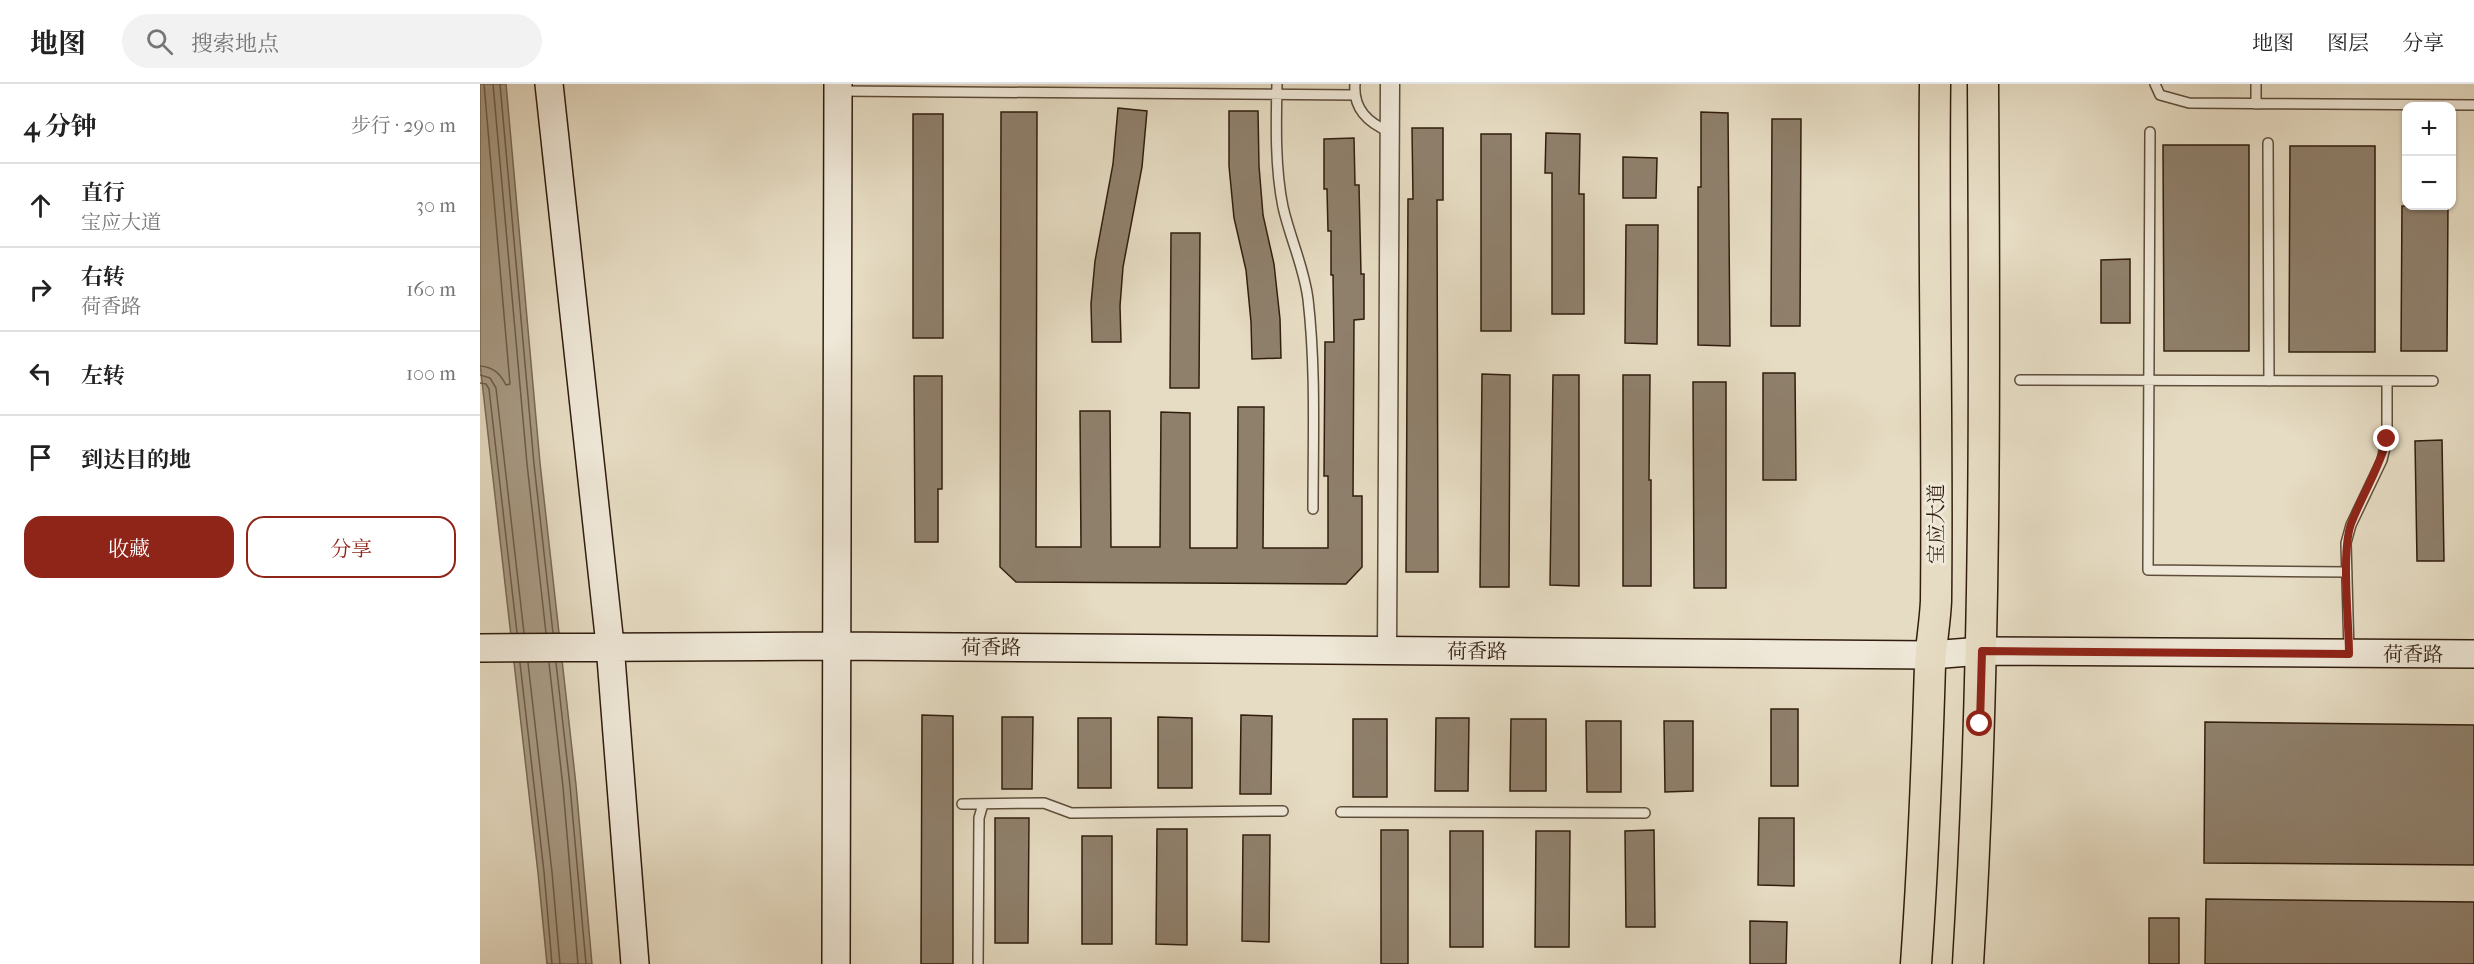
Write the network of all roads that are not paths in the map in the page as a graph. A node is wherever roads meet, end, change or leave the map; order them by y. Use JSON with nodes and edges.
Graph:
{"nodes":[{"id":1,"x":549,"y":84,"type":"edge"},
{"id":2,"x":1277,"y":84,"type":"edge"},
{"id":3,"x":1355,"y":84,"type":"edge"},
{"id":4,"x":1390,"y":84,"type":"edge"},
{"id":5,"x":1935,"y":84,"type":"edge"},
{"id":6,"x":1983,"y":84,"type":"edge"},
{"id":7,"x":2155,"y":84,"type":"edge"},
{"id":8,"x":2256,"y":84,"type":"edge"},
{"id":9,"x":838,"y":88,"type":"edge"},
{"id":10,"x":1098,"y":89,"type":"edge"},
{"id":11,"x":1277,"y":95,"type":"junction"},
{"id":12,"x":1354,"y":95,"type":"junction"},
{"id":13,"x":2256,"y":104,"type":"junction"},
{"id":14,"x":2474,"y":105,"type":"edge"},
{"id":15,"x":1390,"y":132,"type":"junction"},
{"id":16,"x":2150,"y":132,"type":"dead end"},
{"id":17,"x":2268,"y":143,"type":"dead end"},
{"id":18,"x":2020,"y":380,"type":"dead end"},
{"id":19,"x":2149,"y":380,"type":"junction"},
{"id":20,"x":2269,"y":381,"type":"junction"},
{"id":21,"x":2387,"y":381,"type":"junction"},
{"id":22,"x":2433,"y":381,"type":"dead end"},
{"id":23,"x":1313,"y":509,"type":"dead end"},
{"id":24,"x":2347,"y":572,"type":"junction"},
{"id":25,"x":610,"y":645,"type":"junction"},
{"id":26,"x":837,"y":646,"type":"junction"},
{"id":27,"x":491,"y":647,"type":"edge"},
{"id":28,"x":1387,"y":651,"type":"junction"},
{"id":29,"x":1982,"y":651,"type":"junction"},
{"id":30,"x":2349,"y":654,"type":"junction"},
{"id":31,"x":2474,"y":654,"type":"edge"},
{"id":32,"x":1930,"y":655,"type":"junction"},
{"id":33,"x":962,"y":804,"type":"dead end"},
{"id":34,"x":983,"y":804,"type":"junction"},
{"id":35,"x":1283,"y":811,"type":"dead end"},
{"id":36,"x":1341,"y":812,"type":"dead end"},
{"id":37,"x":1645,"y":813,"type":"dead end"},
{"id":38,"x":635,"y":964,"type":"edge"},
{"id":39,"x":836,"y":964,"type":"edge"},
{"id":40,"x":978,"y":964,"type":"edge"},
{"id":41,"x":1916,"y":964,"type":"edge"},
{"id":42,"x":1968,"y":964,"type":"edge"}],
"edges":[{"from":1,"to":25,"type":"street"},
{"from":2,"to":11,"type":"lane"},
{"from":3,"to":12,"type":"lane"},
{"from":4,"to":15,"type":"street"},
{"from":5,"to":32,"type":"main road","name":"宝应大道"},
{"from":6,"to":29,"type":"main road"},
{"from":7,"to":13,"type":"lane"},
{"from":8,"to":13,"type":"lane"},
{"from":9,"to":10,"type":"lane"},
{"from":9,"to":26,"type":"street"},
{"from":10,"to":11,"type":"lane"},
{"from":11,"to":12,"type":"lane"},
{"from":11,"to":23,"type":"lane"},
{"from":12,"to":15,"type":"lane"},
{"from":13,"to":14,"type":"lane"},
{"from":15,"to":28,"type":"street"},
{"from":16,"to":19,"type":"lane"},
{"from":17,"to":20,"type":"lane"},
{"from":18,"to":19,"type":"lane"},
{"from":19,"to":20,"type":"lane"},
{"from":19,"to":24,"type":"lane"},
{"from":20,"to":21,"type":"lane"},
{"from":21,"to":22,"type":"lane"},
{"from":21,"to":24,"type":"lane"},
{"from":24,"to":30,"type":"lane"},
{"from":25,"to":26,"type":"street","name":"荷香路"},
{"from":25,"to":27,"type":"street","name":"荷香路"},
{"from":25,"to":38,"type":"street"},
{"from":26,"to":28,"type":"street","name":"荷香路"},
{"from":26,"to":39,"type":"street"},
{"from":28,"to":32,"type":"street","name":"荷香路"},
{"from":29,"to":30,"type":"street","name":"荷香路"},
{"from":29,"to":32,"type":"street","name":"荷香路"},
{"from":29,"to":42,"type":"main road"},
{"from":30,"to":31,"type":"street","name":"荷香路"},
{"from":32,"to":41,"type":"main road","name":"宝应大道"},
{"from":33,"to":34,"type":"lane"},
{"from":34,"to":35,"type":"lane"},
{"from":34,"to":40,"type":"lane"},
{"from":36,"to":37,"type":"lane"}]}
